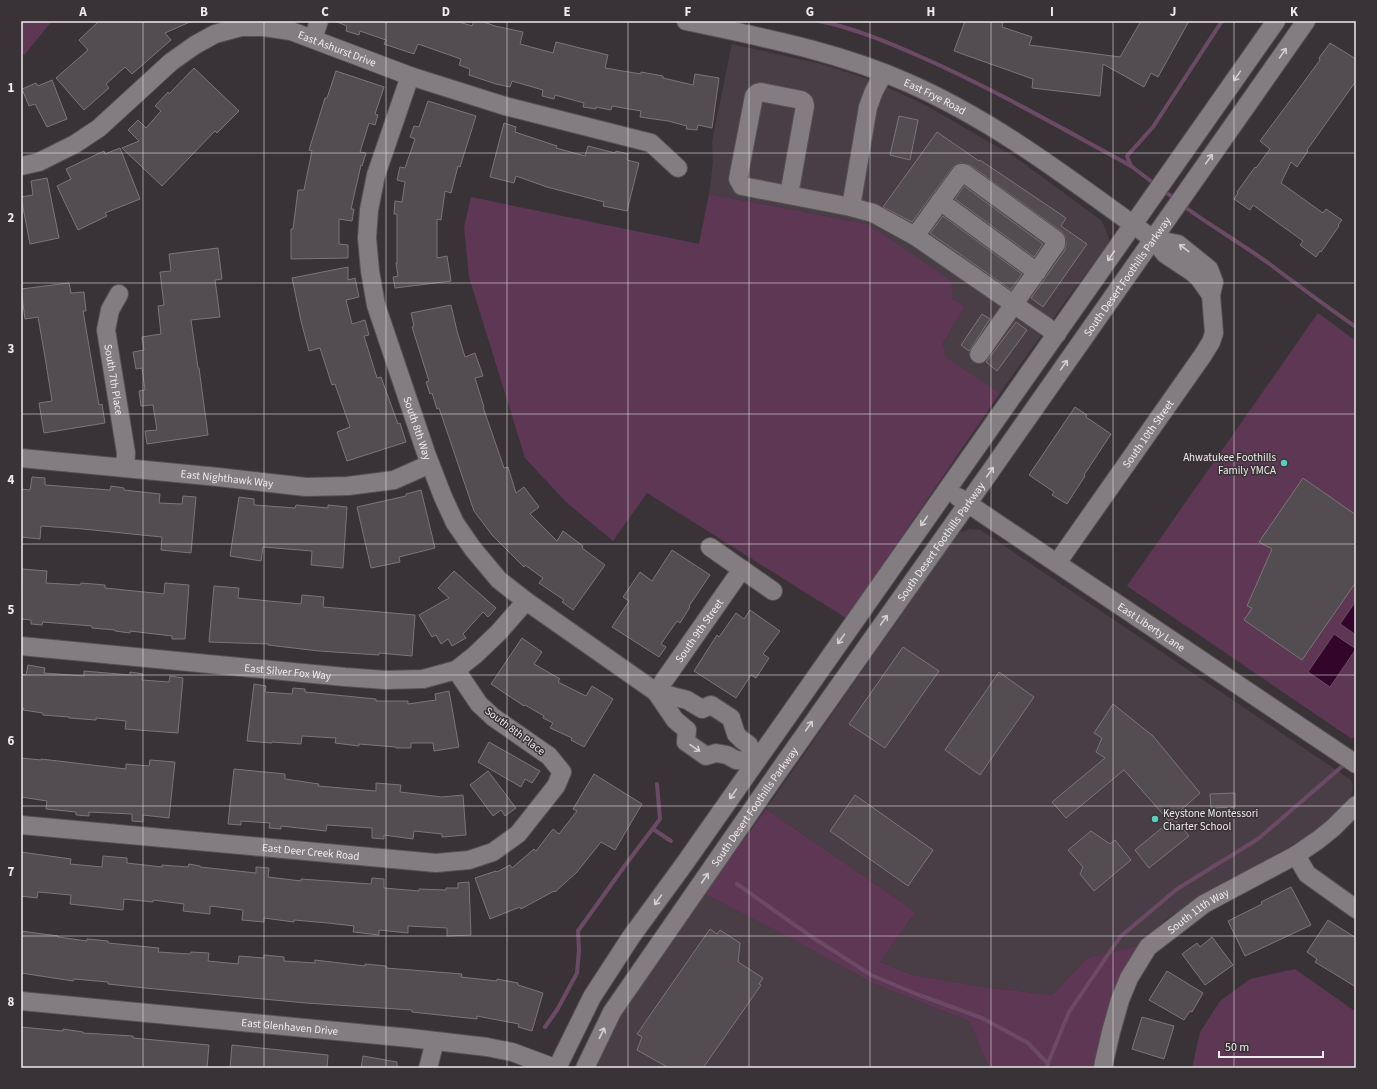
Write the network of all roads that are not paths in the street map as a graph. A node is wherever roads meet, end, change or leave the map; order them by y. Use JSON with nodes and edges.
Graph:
{"nodes":[{"id":1,"x":319,"y":21,"type":"edge"},
{"id":2,"x":686,"y":21,"type":"edge"},
{"id":3,"x":1276,"y":21,"type":"edge"},
{"id":4,"x":1306,"y":21,"type":"edge"},
{"id":5,"x":293,"y":26,"type":"edge"},
{"id":6,"x":313,"y":39,"type":"junction"},
{"id":7,"x":884,"y":73,"type":"junction"},
{"id":8,"x":410,"y":76,"type":"junction"},
{"id":9,"x":21,"y":166,"type":"edge"},
{"id":10,"x":678,"y":168,"type":"dead end"},
{"id":11,"x":789,"y":195,"type":"junction"},
{"id":12,"x":940,"y":201,"type":"junction"},
{"id":13,"x":851,"y":207,"type":"junction"},
{"id":14,"x":1133,"y":224,"type":"junction"},
{"id":15,"x":915,"y":236,"type":"junction"},
{"id":16,"x":1153,"y":239,"type":"junction"},
{"id":17,"x":1037,"y":272,"type":"junction"},
{"id":18,"x":119,"y":294,"type":"dead end"},
{"id":19,"x":1212,"y":295,"type":"joint"},
{"id":20,"x":1014,"y":305,"type":"junction"},
{"id":21,"x":1057,"y":334,"type":"junction"},
{"id":22,"x":979,"y":354,"type":"dead end"},
{"id":23,"x":21,"y":458,"type":"edge"},
{"id":24,"x":430,"y":464,"type":"junction"},
{"id":25,"x":125,"y":468,"type":"junction"},
{"id":26,"x":947,"y":490,"type":"junction"},
{"id":27,"x":967,"y":503,"type":"junction"},
{"id":28,"x":710,"y":547,"type":"dead end"},
{"id":29,"x":1057,"y":563,"type":"junction"},
{"id":30,"x":742,"y":569,"type":"junction"},
{"id":31,"x":773,"y":591,"type":"dead end"},
{"id":32,"x":526,"y":601,"type":"junction"},
{"id":33,"x":21,"y":646,"type":"edge"},
{"id":34,"x":456,"y":670,"type":"junction"},
{"id":35,"x":656,"y":692,"type":"junction"},
{"id":36,"x":702,"y":709,"type":"junction"},
{"id":37,"x":734,"y":727,"type":"junction"},
{"id":38,"x":687,"y":730,"type":"junction"},
{"id":39,"x":716,"y":753,"type":"junction"},
{"id":40,"x":755,"y":762,"type":"junction"},
{"id":41,"x":1356,"y":764,"type":"edge"},
{"id":42,"x":562,"y":772,"type":"joint"},
{"id":43,"x":1356,"y":805,"type":"edge"},
{"id":44,"x":21,"y":825,"type":"edge"},
{"id":45,"x":1296,"y":855,"type":"junction"},
{"id":46,"x":1356,"y":909,"type":"edge"},
{"id":47,"x":21,"y":1001,"type":"edge"},
{"id":48,"x":435,"y":1041,"type":"junction"},
{"id":49,"x":428,"y":1068,"type":"edge"},
{"id":50,"x":556,"y":1068,"type":"edge"},
{"id":51,"x":585,"y":1068,"type":"edge"},
{"id":52,"x":1103,"y":1068,"type":"edge"}],
"edges":[{"from":1,"to":6,"type":"street"},
{"from":2,"to":7,"type":"street","name":"East Frye Road"},
{"from":3,"to":14,"type":"street","name":"South Desert Foothills Parkway","one_way":true},
{"from":16,"to":4,"type":"street","name":"South Desert Foothills Parkway","one_way":true},
{"from":5,"to":6,"type":"street","name":"East Ashurst Drive"},
{"from":5,"to":9,"type":"street","name":"East Ashurst Drive"},
{"from":6,"to":8,"type":"street","name":"East Ashurst Drive"},
{"from":7,"to":13,"type":"street"},
{"from":7,"to":14,"type":"street","name":"East Frye Road"},
{"from":8,"to":10,"type":"street","name":"East Ashurst Drive"},
{"from":8,"to":24,"type":"street","name":"South 8th Way"},
{"from":11,"to":11,"type":"street"},
{"from":11,"to":13,"type":"street"},
{"from":12,"to":15,"type":"street"},
{"from":12,"to":17,"type":"street"},
{"from":12,"to":17,"type":"street"},
{"from":13,"to":15,"type":"street"},
{"from":14,"to":16,"type":"street","name":"East Frye Road"},
{"from":14,"to":21,"type":"street","name":"South Desert Foothills Parkway","one_way":true},
{"from":15,"to":20,"type":"street"},
{"from":16,"to":19,"type":"street","name":"East Frye Road"},
{"from":27,"to":16,"type":"street","name":"South Desert Foothills Parkway","one_way":true},
{"from":17,"to":20,"type":"street"},
{"from":18,"to":25,"type":"street","name":"South 7th Place"},
{"from":19,"to":29,"type":"street","name":"South 10th Street"},
{"from":20,"to":21,"type":"street"},
{"from":20,"to":22,"type":"street"},
{"from":21,"to":26,"type":"street","name":"South Desert Foothills Parkway"},
{"from":23,"to":25,"type":"street","name":"East Nighthawk Way"},
{"from":24,"to":25,"type":"street","name":"East Nighthawk Way"},
{"from":24,"to":32,"type":"street","name":"South 8th Way"},
{"from":26,"to":27,"type":"street","name":"East Liberty Lane"},
{"from":26,"to":40,"type":"street","name":"South Desert Foothills Parkway","one_way":true},
{"from":27,"to":29,"type":"street","name":"East Liberty Lane"},
{"from":51,"to":27,"type":"street","name":"South Desert Foothills Parkway","one_way":true},
{"from":28,"to":30,"type":"street"},
{"from":29,"to":41,"type":"street","name":"East Liberty Lane"},
{"from":30,"to":31,"type":"street"},
{"from":30,"to":35,"type":"street","name":"South 9th Street"},
{"from":32,"to":34,"type":"street","name":"East Silver Fox Way"},
{"from":32,"to":35,"type":"street","name":"South 8th Way"},
{"from":33,"to":34,"type":"street","name":"East Silver Fox Way"},
{"from":34,"to":42,"type":"street","name":"South 8th Place"},
{"from":35,"to":36,"type":"street","name":"South 8th Way"},
{"from":35,"to":38,"type":"street","name":"South 8th Way"},
{"from":36,"to":37,"type":"street","name":"South 8th Way"},
{"from":36,"to":38,"type":"street"},
{"from":37,"to":39,"type":"street"},
{"from":37,"to":40,"type":"street","name":"South 8th Way"},
{"from":38,"to":39,"type":"street","name":"South 8th Way","one_way":true},
{"from":39,"to":40,"type":"street","name":"South 8th Way"},
{"from":40,"to":50,"type":"street","name":"South Desert Foothills Parkway","one_way":true},
{"from":42,"to":44,"type":"street","name":"East Deer Creek Road"},
{"from":43,"to":45,"type":"street","name":"South 11th Way"},
{"from":45,"to":46,"type":"street"},
{"from":45,"to":52,"type":"street","name":"South 11th Way"},
{"from":47,"to":48,"type":"street","name":"East Glenhaven Drive"},
{"from":48,"to":49,"type":"street"},
{"from":48,"to":50,"type":"street","name":"East Glenhaven Drive"}]}
